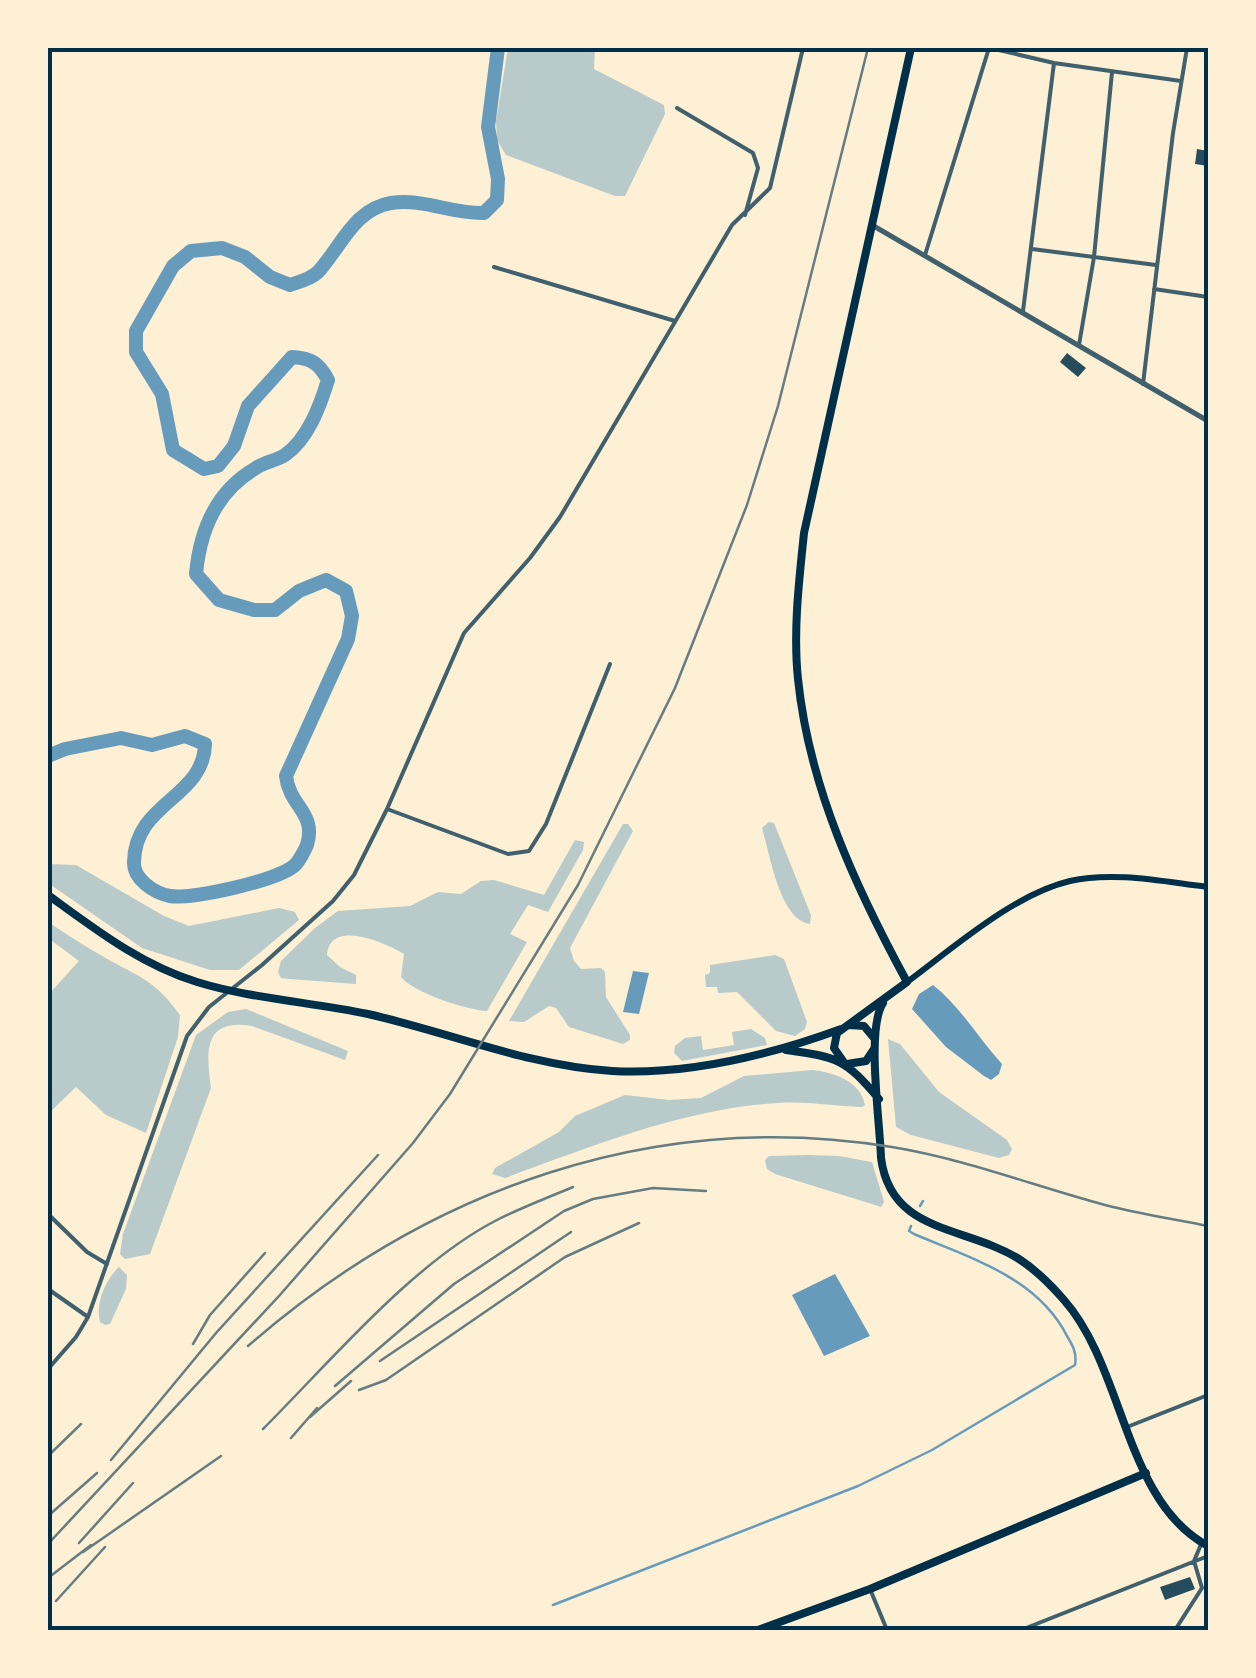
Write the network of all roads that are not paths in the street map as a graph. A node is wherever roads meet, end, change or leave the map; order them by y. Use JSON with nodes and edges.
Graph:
{"nodes":[{"id":1,"x":804,"y":48,"type":"edge"},
{"id":2,"x":912,"y":48,"type":"edge"},
{"id":3,"x":990,"y":48,"type":"edge"},
{"id":4,"x":1186,"y":48,"type":"edge"},
{"id":5,"x":1054,"y":63,"type":"junction"},
{"id":6,"x":1112,"y":72,"type":"junction"},
{"id":7,"x":1181,"y":80,"type":"junction"},
{"id":8,"x":677,"y":108,"type":"dead end"},
{"id":9,"x":745,"y":215,"type":"junction"},
{"id":10,"x":872,"y":225,"type":"junction"},
{"id":11,"x":1032,"y":249,"type":"junction"},
{"id":12,"x":925,"y":255,"type":"junction"},
{"id":13,"x":1094,"y":257,"type":"junction"},
{"id":14,"x":1157,"y":266,"type":"junction"},
{"id":15,"x":494,"y":267,"type":"dead end"},
{"id":16,"x":1154,"y":289,"type":"junction"},
{"id":17,"x":1208,"y":297,"type":"edge"},
{"id":18,"x":1022,"y":315,"type":"junction"},
{"id":19,"x":674,"y":321,"type":"junction"},
{"id":20,"x":1079,"y":347,"type":"junction"},
{"id":21,"x":1143,"y":384,"type":"junction"},
{"id":22,"x":1208,"y":421,"type":"edge"},
{"id":23,"x":610,"y":664,"type":"dead end"},
{"id":24,"x":386,"y":810,"type":"junction"},
{"id":25,"x":1208,"y":887,"type":"edge"},
{"id":26,"x":48,"y":895,"type":"edge"},
{"id":27,"x":907,"y":982,"type":"junction"},
{"id":28,"x":229,"y":990,"type":"junction"},
{"id":29,"x":885,"y":1000,"type":"junction"},
{"id":30,"x":843,"y":1028,"type":"junction"},
{"id":31,"x":874,"y":1038,"type":"junction"},
{"id":32,"x":874,"y":1049,"type":"junction"},
{"id":33,"x":784,"y":1050,"type":"junction"},
{"id":34,"x":845,"y":1062,"type":"junction"},
{"id":35,"x":879,"y":1099,"type":"junction"},
{"id":36,"x":48,"y":1214,"type":"edge"},
{"id":37,"x":107,"y":1264,"type":"junction"},
{"id":38,"x":48,"y":1289,"type":"edge"},
{"id":39,"x":88,"y":1316,"type":"junction"},
{"id":40,"x":48,"y":1369,"type":"edge"},
{"id":41,"x":1208,"y":1395,"type":"edge"},
{"id":42,"x":1127,"y":1427,"type":"junction"},
{"id":43,"x":1146,"y":1473,"type":"junction"},
{"id":44,"x":1205,"y":1544,"type":"edge"},
{"id":45,"x":1208,"y":1556,"type":"edge"},
{"id":46,"x":1194,"y":1560,"type":"junction"},
{"id":47,"x":870,"y":1588,"type":"junction"},
{"id":48,"x":758,"y":1630,"type":"edge"},
{"id":49,"x":887,"y":1630,"type":"edge"},
{"id":50,"x":1021,"y":1630,"type":"edge"},
{"id":51,"x":1174,"y":1630,"type":"edge"}],
"edges":[{"from":1,"to":9,"type":"street"},
{"from":2,"to":10,"type":"main road"},
{"from":3,"to":5,"type":"street"},
{"from":3,"to":12,"type":"street"},
{"from":4,"to":7,"type":"street"},
{"from":5,"to":6,"type":"street"},
{"from":5,"to":11,"type":"street"},
{"from":6,"to":7,"type":"street"},
{"from":6,"to":13,"type":"street"},
{"from":7,"to":14,"type":"street"},
{"from":8,"to":9,"type":"street"},
{"from":9,"to":19,"type":"street"},
{"from":10,"to":12,"type":"street"},
{"from":10,"to":27,"type":"main road"},
{"from":11,"to":13,"type":"street"},
{"from":11,"to":18,"type":"street"},
{"from":12,"to":18,"type":"street"},
{"from":13,"to":14,"type":"street"},
{"from":13,"to":20,"type":"street"},
{"from":14,"to":16,"type":"street"},
{"from":15,"to":19,"type":"street"},
{"from":16,"to":17,"type":"street"},
{"from":16,"to":21,"type":"street"},
{"from":18,"to":20,"type":"street"},
{"from":19,"to":24,"type":"street"},
{"from":20,"to":21,"type":"street"},
{"from":21,"to":22,"type":"street"},
{"from":23,"to":24,"type":"street"},
{"from":24,"to":28,"type":"street"},
{"from":25,"to":27,"type":"main road"},
{"from":26,"to":28,"type":"main road"},
{"from":27,"to":29,"type":"main road"},
{"from":28,"to":33,"type":"main road"},
{"from":28,"to":37,"type":"street"},
{"from":29,"to":30,"type":"main road"},
{"from":29,"to":31,"type":"main road"},
{"from":30,"to":31,"type":"main road"},
{"from":30,"to":33,"type":"main road"},
{"from":30,"to":34,"type":"main road"},
{"from":31,"to":32,"type":"main road"},
{"from":32,"to":34,"type":"main road"},
{"from":32,"to":35,"type":"main road"},
{"from":33,"to":34,"type":"main road"},
{"from":34,"to":35,"type":"main road"},
{"from":35,"to":42,"type":"main road"},
{"from":36,"to":37,"type":"street"},
{"from":37,"to":39,"type":"street"},
{"from":38,"to":39,"type":"street"},
{"from":39,"to":40,"type":"street"},
{"from":41,"to":42,"type":"street"},
{"from":42,"to":43,"type":"main road"},
{"from":43,"to":44,"type":"main road"},
{"from":43,"to":47,"type":"main road"},
{"from":44,"to":46,"type":"street"},
{"from":45,"to":46,"type":"street"},
{"from":46,"to":50,"type":"street"},
{"from":46,"to":51,"type":"street"},
{"from":47,"to":48,"type":"main road"},
{"from":47,"to":49,"type":"street"}]}
